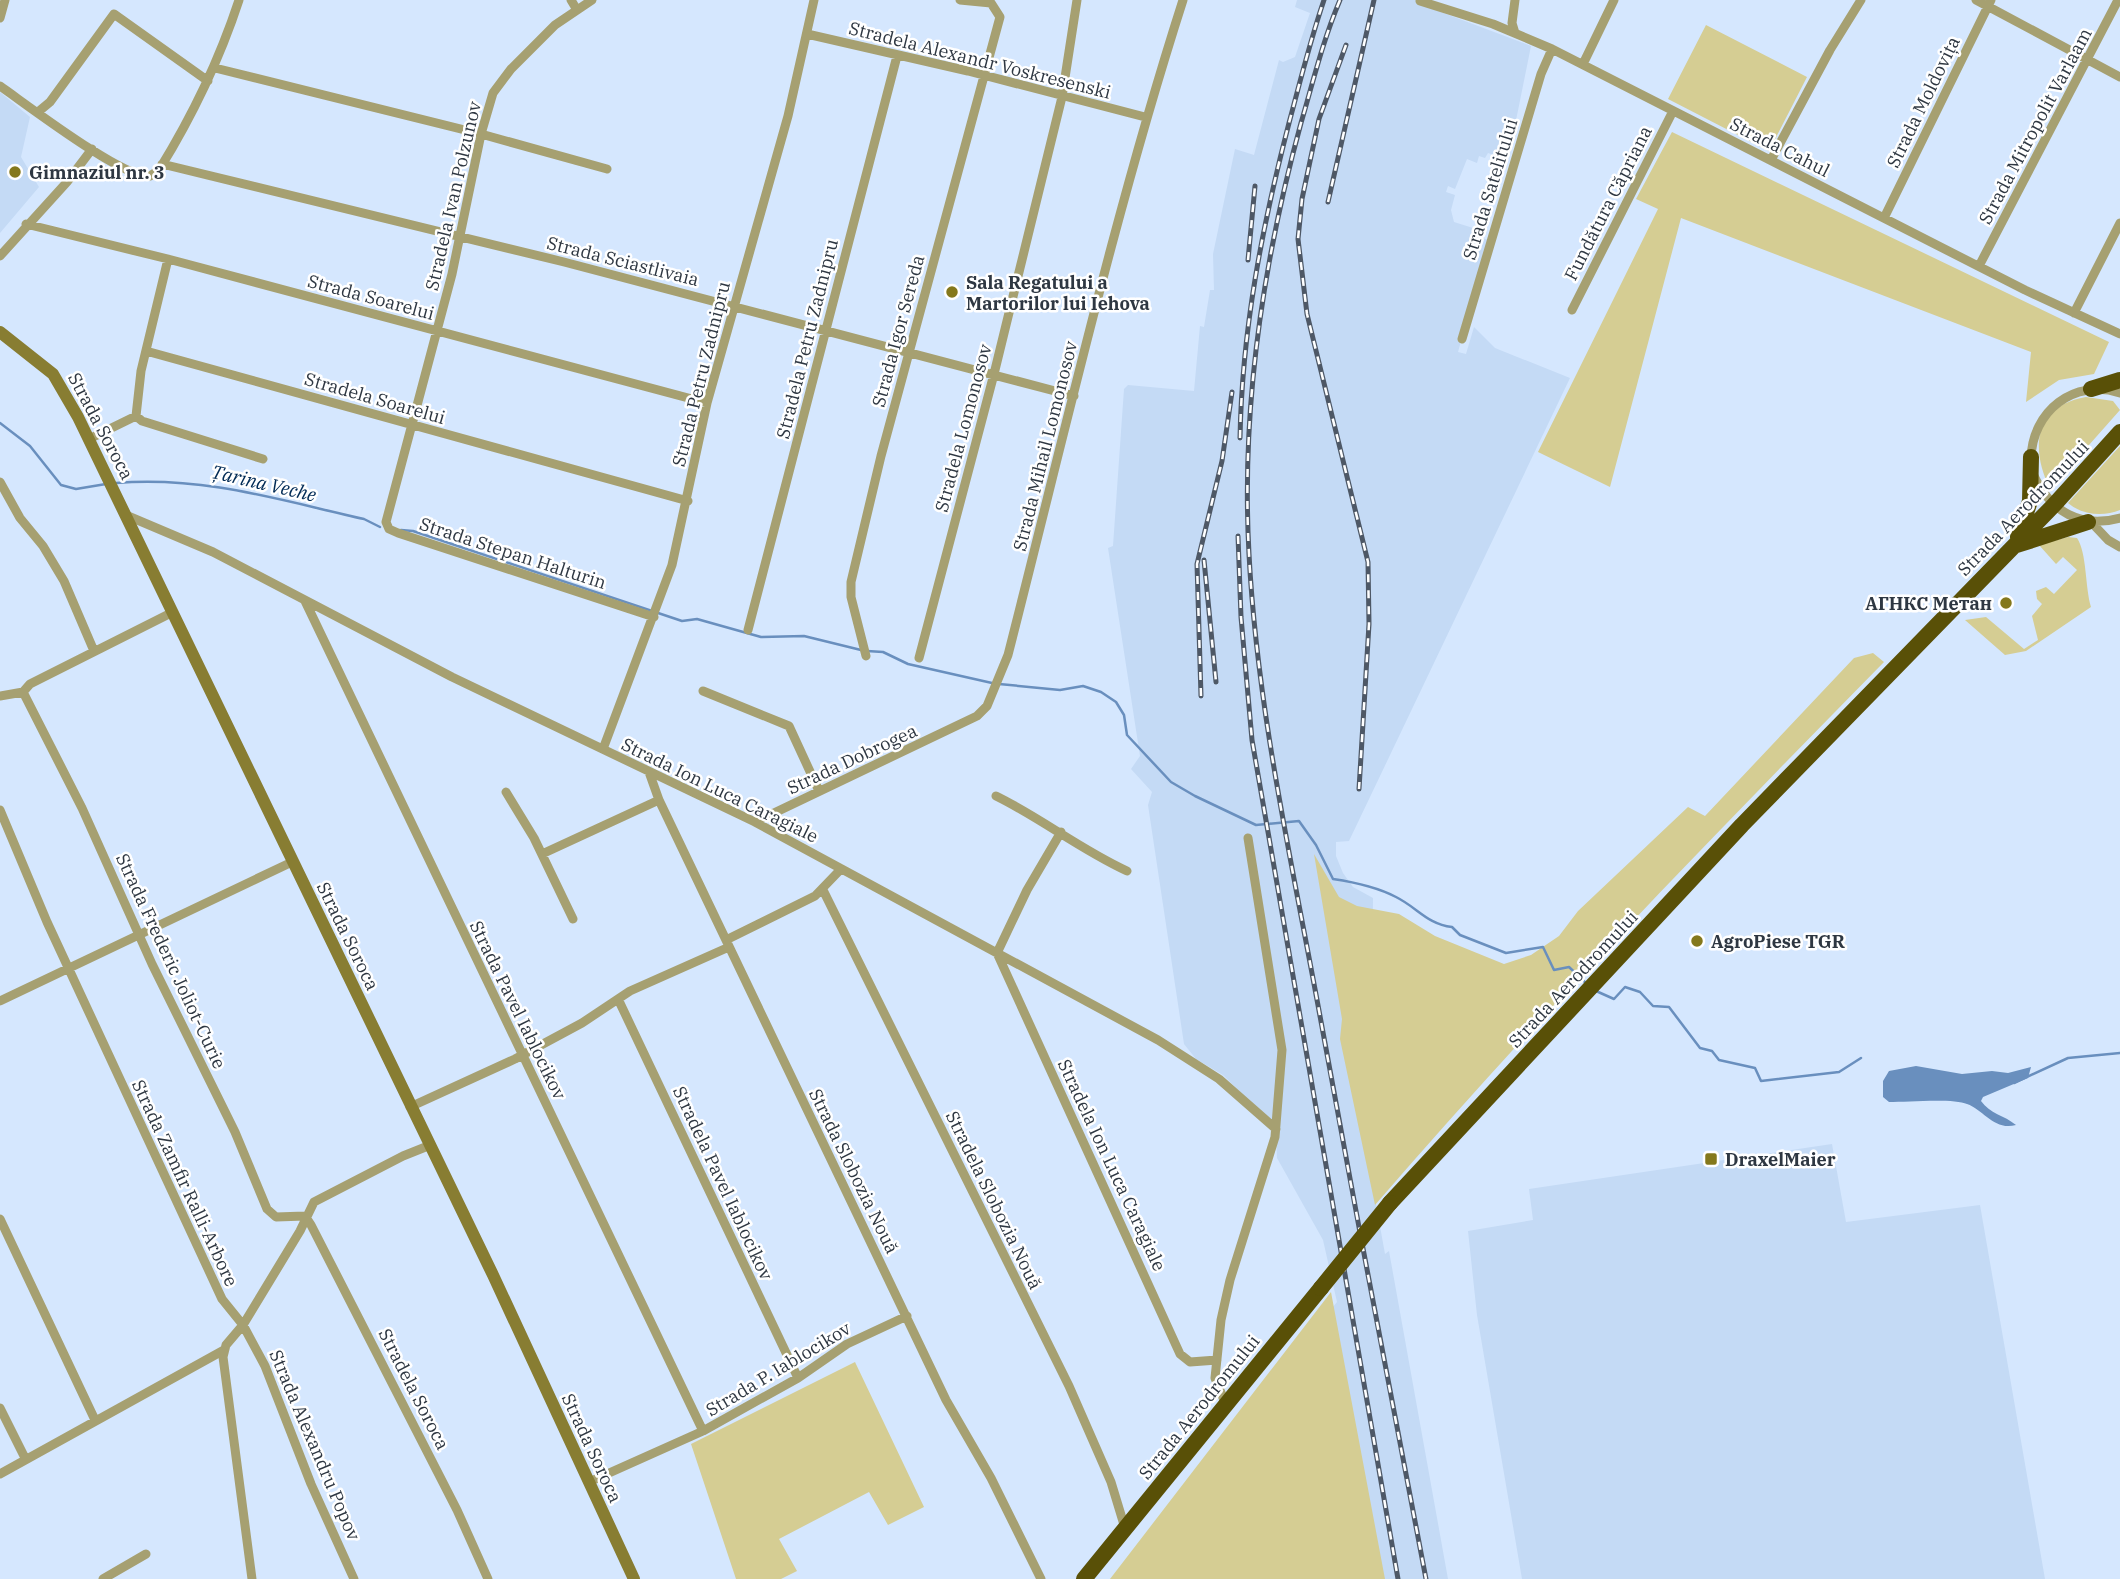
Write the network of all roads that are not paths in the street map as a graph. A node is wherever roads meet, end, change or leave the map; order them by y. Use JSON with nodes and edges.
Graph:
{"nodes":[{"id":1,"x":5,"y":0,"type":"edge"},
{"id":2,"x":239,"y":0,"type":"edge"},
{"id":3,"x":571,"y":0,"type":"edge"},
{"id":4,"x":592,"y":0,"type":"edge"},
{"id":5,"x":814,"y":0,"type":"edge"},
{"id":6,"x":960,"y":0,"type":"edge"},
{"id":7,"x":1077,"y":0,"type":"edge"},
{"id":8,"x":1183,"y":0,"type":"edge"},
{"id":9,"x":1515,"y":0,"type":"edge"},
{"id":10,"x":1614,"y":0,"type":"edge"},
{"id":11,"x":1861,"y":0,"type":"edge"},
{"id":12,"x":1976,"y":0,"type":"edge"},
{"id":13,"x":2118,"y":0,"type":"edge"},
{"id":14,"x":1420,"y":1,"type":"edge"},
{"id":15,"x":1989,"y":4,"type":"edge"},
{"id":16,"x":577,"y":10,"type":"junction"},
{"id":17,"x":0,"y":18,"type":"edge"},
{"id":18,"x":1516,"y":33,"type":"junction"},
{"id":19,"x":807,"y":34,"type":"junction"},
{"id":20,"x":1552,"y":49,"type":"junction"},
{"id":21,"x":897,"y":56,"type":"junction"},
{"id":22,"x":2088,"y":60,"type":"junction"},
{"id":23,"x":1583,"y":64,"type":"junction"},
{"id":24,"x":215,"y":68,"type":"junction"},
{"id":25,"x":984,"y":76,"type":"junction"},
{"id":26,"x":2120,"y":76,"type":"edge"},
{"id":27,"x":208,"y":81,"type":"junction"},
{"id":28,"x":0,"y":86,"type":"edge"},
{"id":29,"x":1062,"y":97,"type":"junction"},
{"id":30,"x":1673,"y":111,"type":"junction"},
{"id":31,"x":38,"y":112,"type":"junction"},
{"id":32,"x":1145,"y":117,"type":"junction"},
{"id":33,"x":481,"y":134,"type":"junction"},
{"id":34,"x":92,"y":149,"type":"junction"},
{"id":35,"x":1771,"y":160,"type":"junction"},
{"id":36,"x":162,"y":164,"type":"junction"},
{"id":37,"x":607,"y":169,"type":"dead end"},
{"id":38,"x":1885,"y":218,"type":"junction"},
{"id":39,"x":2120,"y":223,"type":"edge"},
{"id":40,"x":26,"y":224,"type":"junction"},
{"id":41,"x":461,"y":238,"type":"junction"},
{"id":42,"x":0,"y":256,"type":"edge"},
{"id":43,"x":168,"y":259,"type":"junction"},
{"id":44,"x":1979,"y":266,"type":"junction"},
{"id":45,"x":733,"y":306,"type":"junction"},
{"id":46,"x":1572,"y":310,"type":"dead end"},
{"id":47,"x":2074,"y":313,"type":"junction"},
{"id":48,"x":438,"y":331,"type":"junction"},
{"id":49,"x":826,"y":331,"type":"junction"},
{"id":50,"x":0,"y":332,"type":"edge"},
{"id":51,"x":2120,"y":334,"type":"edge"},
{"id":52,"x":1462,"y":340,"type":"dead end"},
{"id":53,"x":146,"y":351,"type":"junction"},
{"id":54,"x":910,"y":352,"type":"junction"},
{"id":55,"x":994,"y":374,"type":"junction"},
{"id":56,"x":2120,"y":380,"type":"edge"},
{"id":57,"x":2091,"y":388,"type":"junction"},
{"id":58,"x":2120,"y":393,"type":"edge"},
{"id":59,"x":1074,"y":396,"type":"junction"},
{"id":60,"x":707,"y":403,"type":"junction"},
{"id":61,"x":136,"y":416,"type":"junction"},
{"id":62,"x":414,"y":425,"type":"junction"},
{"id":63,"x":2120,"y":432,"type":"edge"},
{"id":64,"x":89,"y":439,"type":"junction"},
{"id":65,"x":2031,"y":457,"type":"junction"},
{"id":66,"x":263,"y":459,"type":"dead end"},
{"id":67,"x":0,"y":482,"type":"edge"},
{"id":68,"x":688,"y":501,"type":"junction"},
{"id":69,"x":390,"y":502,"type":"joint"},
{"id":70,"x":2053,"y":506,"type":"junction"},
{"id":71,"x":128,"y":516,"type":"junction"},
{"id":72,"x":2120,"y":519,"type":"edge"},
{"id":73,"x":2089,"y":522,"type":"junction"},
{"id":74,"x":2014,"y":546,"type":"junction"},
{"id":75,"x":2120,"y":547,"type":"edge"},
{"id":76,"x":305,"y":601,"type":"junction"},
{"id":77,"x":173,"y":612,"type":"junction"},
{"id":78,"x":654,"y":617,"type":"junction"},
{"id":79,"x":748,"y":630,"type":"dead end"},
{"id":80,"x":94,"y":651,"type":"junction"},
{"id":81,"x":866,"y":656,"type":"dead end"},
{"id":82,"x":919,"y":658,"type":"dead end"},
{"id":83,"x":703,"y":691,"type":"dead end"},
{"id":84,"x":23,"y":692,"type":"junction"},
{"id":85,"x":0,"y":696,"type":"edge"},
{"id":86,"x":961,"y":723,"type":"joint"},
{"id":87,"x":603,"y":749,"type":"junction"},
{"id":88,"x":649,"y":772,"type":"junction"},
{"id":89,"x":819,"y":791,"type":"junction"},
{"id":90,"x":506,"y":792,"type":"dead end"},
{"id":91,"x":996,"y":796,"type":"dead end"},
{"id":92,"x":659,"y":800,"type":"junction"},
{"id":93,"x":0,"y":810,"type":"edge"},
{"id":94,"x":755,"y":821,"type":"junction"},
{"id":95,"x":1061,"y":832,"type":"junction"},
{"id":96,"x":1248,"y":838,"type":"dead end"},
{"id":97,"x":542,"y":854,"type":"junction"},
{"id":98,"x":292,"y":862,"type":"junction"},
{"id":99,"x":841,"y":869,"type":"junction"},
{"id":100,"x":1127,"y":871,"type":"dead end"},
{"id":101,"x":823,"y":890,"type":"junction"},
{"id":102,"x":573,"y":919,"type":"dead end"},
{"id":103,"x":140,"y":936,"type":"junction"},
{"id":104,"x":728,"y":944,"type":"junction"},
{"id":105,"x":997,"y":953,"type":"junction"},
{"id":106,"x":70,"y":970,"type":"junction"},
{"id":107,"x":0,"y":1001,"type":"edge"},
{"id":108,"x":619,"y":1001,"type":"junction"},
{"id":109,"x":523,"y":1054,"type":"junction"},
{"id":110,"x":410,"y":1107,"type":"junction"},
{"id":111,"x":1276,"y":1129,"type":"junction"},
{"id":112,"x":428,"y":1146,"type":"junction"},
{"id":113,"x":305,"y":1216,"type":"junction"},
{"id":114,"x":0,"y":1219,"type":"edge"},
{"id":115,"x":907,"y":1316,"type":"junction"},
{"id":116,"x":243,"y":1325,"type":"junction"},
{"id":117,"x":224,"y":1350,"type":"junction"},
{"id":118,"x":1217,"y":1360,"type":"junction"},
{"id":119,"x":799,"y":1378,"type":"junction"},
{"id":120,"x":1226,"y":1405,"type":"junction"},
{"id":121,"x":0,"y":1408,"type":"edge"},
{"id":122,"x":95,"y":1420,"type":"junction"},
{"id":123,"x":703,"y":1431,"type":"junction"},
{"id":124,"x":24,"y":1458,"type":"junction"},
{"id":125,"x":0,"y":1474,"type":"edge"},
{"id":126,"x":589,"y":1482,"type":"junction"},
{"id":127,"x":1125,"y":1528,"type":"junction"},
{"id":128,"x":146,"y":1553,"type":"dead end"},
{"id":129,"x":103,"y":1579,"type":"edge"},
{"id":130,"x":252,"y":1579,"type":"edge"},
{"id":131,"x":354,"y":1579,"type":"edge"},
{"id":132,"x":488,"y":1579,"type":"edge"},
{"id":133,"x":634,"y":1579,"type":"edge"},
{"id":134,"x":1041,"y":1579,"type":"edge"},
{"id":135,"x":1084,"y":1579,"type":"edge"}],
"edges":[{"from":1,"to":17,"type":"street"},
{"from":2,"to":24,"type":"street"},
{"from":3,"to":16,"type":"street"},
{"from":4,"to":16,"type":"street","name":"Stradela Ivan Polzunov"},
{"from":5,"to":19,"type":"street","name":"Strada Petru Zadnipru"},
{"from":6,"to":25,"type":"street","name":"Strada Igor Sereda"},
{"from":7,"to":29,"type":"street","name":"Stradela Lomonosov"},
{"from":8,"to":32,"type":"street","name":"Strada Mihail Lomonosov"},
{"from":9,"to":18,"type":"street"},
{"from":10,"to":23,"type":"street"},
{"from":11,"to":35,"type":"street"},
{"from":12,"to":15,"type":"street"},
{"from":13,"to":22,"type":"street","name":"Strada Mitropolit Varlaam"},
{"from":14,"to":18,"type":"street","name":"Strada Cahul"},
{"from":15,"to":22,"type":"street"},
{"from":15,"to":38,"type":"street","name":"Strada Moldovița"},
{"from":16,"to":33,"type":"street","name":"Stradela Ivan Polzunov"},
{"from":18,"to":20,"type":"street","name":"Strada Cahul"},
{"from":19,"to":21,"type":"street","name":"Stradela Alexandr Voskresenski"},
{"from":19,"to":45,"type":"street","name":"Strada Petru Zadnipru"},
{"from":20,"to":23,"type":"street","name":"Strada Cahul"},
{"from":20,"to":52,"type":"street","name":"Strada Satelitului"},
{"from":21,"to":25,"type":"street","name":"Stradela Alexandr Voskresenski"},
{"from":21,"to":49,"type":"street","name":"Stradela Petru Zadnipru"},
{"from":22,"to":26,"type":"street"},
{"from":22,"to":44,"type":"street","name":"Strada Mitropolit Varlaam"},
{"from":23,"to":30,"type":"street","name":"Strada Cahul"},
{"from":24,"to":27,"type":"street"},
{"from":24,"to":33,"type":"street"},
{"from":25,"to":29,"type":"street","name":"Stradela Alexandr Voskresenski"},
{"from":25,"to":54,"type":"street","name":"Strada Igor Sereda"},
{"from":27,"to":31,"type":"street"},
{"from":27,"to":36,"type":"street"},
{"from":28,"to":31,"type":"street"},
{"from":29,"to":32,"type":"street","name":"Stradela Alexandr Voskresenski"},
{"from":29,"to":55,"type":"street","name":"Stradela Lomonosov"},
{"from":30,"to":35,"type":"street","name":"Strada Cahul"},
{"from":30,"to":46,"type":"street","name":"Fundătura Căpriana"},
{"from":31,"to":34,"type":"street"},
{"from":32,"to":59,"type":"street","name":"Strada Mihail Lomonosov"},
{"from":33,"to":37,"type":"street"},
{"from":33,"to":41,"type":"street","name":"Stradela Ivan Polzunov"},
{"from":34,"to":36,"type":"street"},
{"from":34,"to":40,"type":"street"},
{"from":35,"to":38,"type":"street","name":"Strada Cahul"},
{"from":36,"to":41,"type":"street","name":"Strada Sciastlivaia"},
{"from":38,"to":44,"type":"street","name":"Strada Cahul"},
{"from":39,"to":47,"type":"street"},
{"from":40,"to":42,"type":"street"},
{"from":40,"to":43,"type":"street","name":"Strada Soarelui"},
{"from":41,"to":45,"type":"street","name":"Strada Sciastlivaia"},
{"from":41,"to":48,"type":"street","name":"Stradela Ivan Polzunov"},
{"from":43,"to":48,"type":"street","name":"Strada Soarelui"},
{"from":43,"to":53,"type":"street"},
{"from":44,"to":47,"type":"street","name":"Strada Cahul"},
{"from":45,"to":49,"type":"street","name":"Strada Sciastlivaia"},
{"from":45,"to":60,"type":"street","name":"Strada Petru Zadnipru"},
{"from":47,"to":51,"type":"street","name":"Strada Cahul"},
{"from":48,"to":60,"type":"street","name":"Strada Soarelui"},
{"from":48,"to":62,"type":"street","name":"Stradela Ivan Polzunov"},
{"from":49,"to":54,"type":"street","name":"Strada Sciastlivaia"},
{"from":49,"to":79,"type":"street","name":"Stradela Petru Zadnipru"},
{"from":50,"to":64,"type":"street","name":"Strada Soroca"},
{"from":53,"to":61,"type":"street"},
{"from":53,"to":62,"type":"street","name":"Stradela Soarelui"},
{"from":54,"to":55,"type":"street","name":"Strada Sciastlivaia"},
{"from":54,"to":81,"type":"street","name":"Strada Igor Sereda"},
{"from":55,"to":59,"type":"street","name":"Strada Sciastlivaia"},
{"from":55,"to":82,"type":"street","name":"Stradela Lomonosov"},
{"from":56,"to":57,"type":"highway"},
{"from":57,"to":58,"type":"street"},
{"from":57,"to":65,"type":"street"},
{"from":59,"to":86,"type":"street","name":"Strada Mihail Lomonosov"},
{"from":60,"to":68,"type":"street","name":"Strada Petru Zadnipru"},
{"from":61,"to":64,"type":"street"},
{"from":61,"to":66,"type":"street"},
{"from":62,"to":68,"type":"street","name":"Stradela Soarelui"},
{"from":62,"to":69,"type":"street","name":"Stradela Ivan Polzunov"},
{"from":63,"to":70,"type":"highway","name":"Strada Aerodromului"},
{"from":64,"to":71,"type":"street","name":"Strada Soroca"},
{"from":65,"to":70,"type":"street"},
{"from":65,"to":74,"type":"highway"},
{"from":67,"to":80,"type":"street"},
{"from":68,"to":78,"type":"street","name":"Strada Petru Zadnipru"},
{"from":69,"to":78,"type":"street","name":"Strada Stepan Halturin"},
{"from":70,"to":73,"type":"street"},
{"from":70,"to":74,"type":"highway","name":"Strada Aerodromului"},
{"from":71,"to":76,"type":"street","name":"Strada Ion Luca Caragiale"},
{"from":71,"to":77,"type":"street","name":"Strada Soroca"},
{"from":72,"to":73,"type":"street"},
{"from":73,"to":74,"type":"highway"},
{"from":73,"to":75,"type":"street"},
{"from":74,"to":120,"type":"highway","name":"Strada Aerodromului","bridge":true},
{"from":76,"to":87,"type":"street","name":"Strada Ion Luca Caragiale"},
{"from":76,"to":109,"type":"street","name":"Strada Pavel Iablocikov"},
{"from":77,"to":80,"type":"street"},
{"from":77,"to":98,"type":"street","name":"Strada Soroca"},
{"from":78,"to":87,"type":"street","name":"Strada Petru Zadnipru"},
{"from":80,"to":84,"type":"street"},
{"from":83,"to":89,"type":"street"},
{"from":84,"to":85,"type":"street"},
{"from":84,"to":103,"type":"street","name":"Strada Frederic Joliot-Curie"},
{"from":86,"to":89,"type":"street","name":"Strada Dobrogea"},
{"from":87,"to":88,"type":"street","name":"Strada Ion Luca Caragiale"},
{"from":88,"to":92,"type":"street","name":"Strada Slobozia Nouă"},
{"from":88,"to":94,"type":"street","name":"Strada Ion Luca Caragiale"},
{"from":89,"to":94,"type":"street","name":"Strada Dobrogea"},
{"from":90,"to":97,"type":"street"},
{"from":91,"to":95,"type":"street"},
{"from":92,"to":97,"type":"street"},
{"from":92,"to":104,"type":"street","name":"Strada Slobozia Nouă"},
{"from":93,"to":106,"type":"street","name":"Strada Zamfir Ralli-Arbore"},
{"from":94,"to":99,"type":"street","name":"Strada Ion Luca Caragiale"},
{"from":95,"to":100,"type":"street"},
{"from":95,"to":105,"type":"street"},
{"from":96,"to":111,"type":"street"},
{"from":97,"to":102,"type":"street"},
{"from":98,"to":103,"type":"street"},
{"from":98,"to":110,"type":"street","name":"Strada Soroca"},
{"from":99,"to":101,"type":"street"},
{"from":99,"to":105,"type":"street","name":"Strada Ion Luca Caragiale"},
{"from":101,"to":104,"type":"street"},
{"from":101,"to":127,"type":"street","name":"Stradela Slobozia Nouă"},
{"from":103,"to":106,"type":"street"},
{"from":103,"to":113,"type":"street","name":"Strada Frederic Joliot-Curie"},
{"from":104,"to":108,"type":"street"},
{"from":104,"to":115,"type":"street","name":"Strada Slobozia Nouă"},
{"from":105,"to":111,"type":"street","name":"Strada Ion Luca Caragiale"},
{"from":105,"to":118,"type":"street","name":"Stradela Ion Luca Caragiale"},
{"from":106,"to":107,"type":"street"},
{"from":106,"to":116,"type":"street","name":"Strada Zamfir Ralli-Arbore"},
{"from":108,"to":109,"type":"street"},
{"from":108,"to":119,"type":"street","name":"Stradela Pavel Iablocikov"},
{"from":109,"to":110,"type":"street"},
{"from":109,"to":123,"type":"street","name":"Strada Pavel Iablocikov"},
{"from":110,"to":112,"type":"street","name":"Strada Soroca"},
{"from":111,"to":118,"type":"street"},
{"from":112,"to":113,"type":"street"},
{"from":112,"to":126,"type":"street","name":"Strada Soroca"},
{"from":113,"to":116,"type":"street"},
{"from":113,"to":132,"type":"street","name":"Stradela Sorocа"},
{"from":114,"to":122,"type":"street"},
{"from":115,"to":119,"type":"street","name":"Strada P. Iablocikov"},
{"from":115,"to":134,"type":"street","name":"Strada Slobozia Nouă"},
{"from":116,"to":117,"type":"street"},
{"from":116,"to":131,"type":"street","name":"Strada Alexandru Popov"},
{"from":117,"to":122,"type":"street"},
{"from":117,"to":130,"type":"street"},
{"from":118,"to":120,"type":"street"},
{"from":119,"to":123,"type":"street","name":"Strada P. Iablocikov"},
{"from":120,"to":127,"type":"highway","name":"Strada Aerodromului"},
{"from":121,"to":124,"type":"street"},
{"from":122,"to":124,"type":"street"},
{"from":123,"to":126,"type":"street","name":"Strada P. Iablocikov"},
{"from":124,"to":125,"type":"street"},
{"from":126,"to":133,"type":"street","name":"Strada Soroca"},
{"from":127,"to":135,"type":"highway","name":"Strada Aerodromului"},
{"from":128,"to":129,"type":"street"}]}
